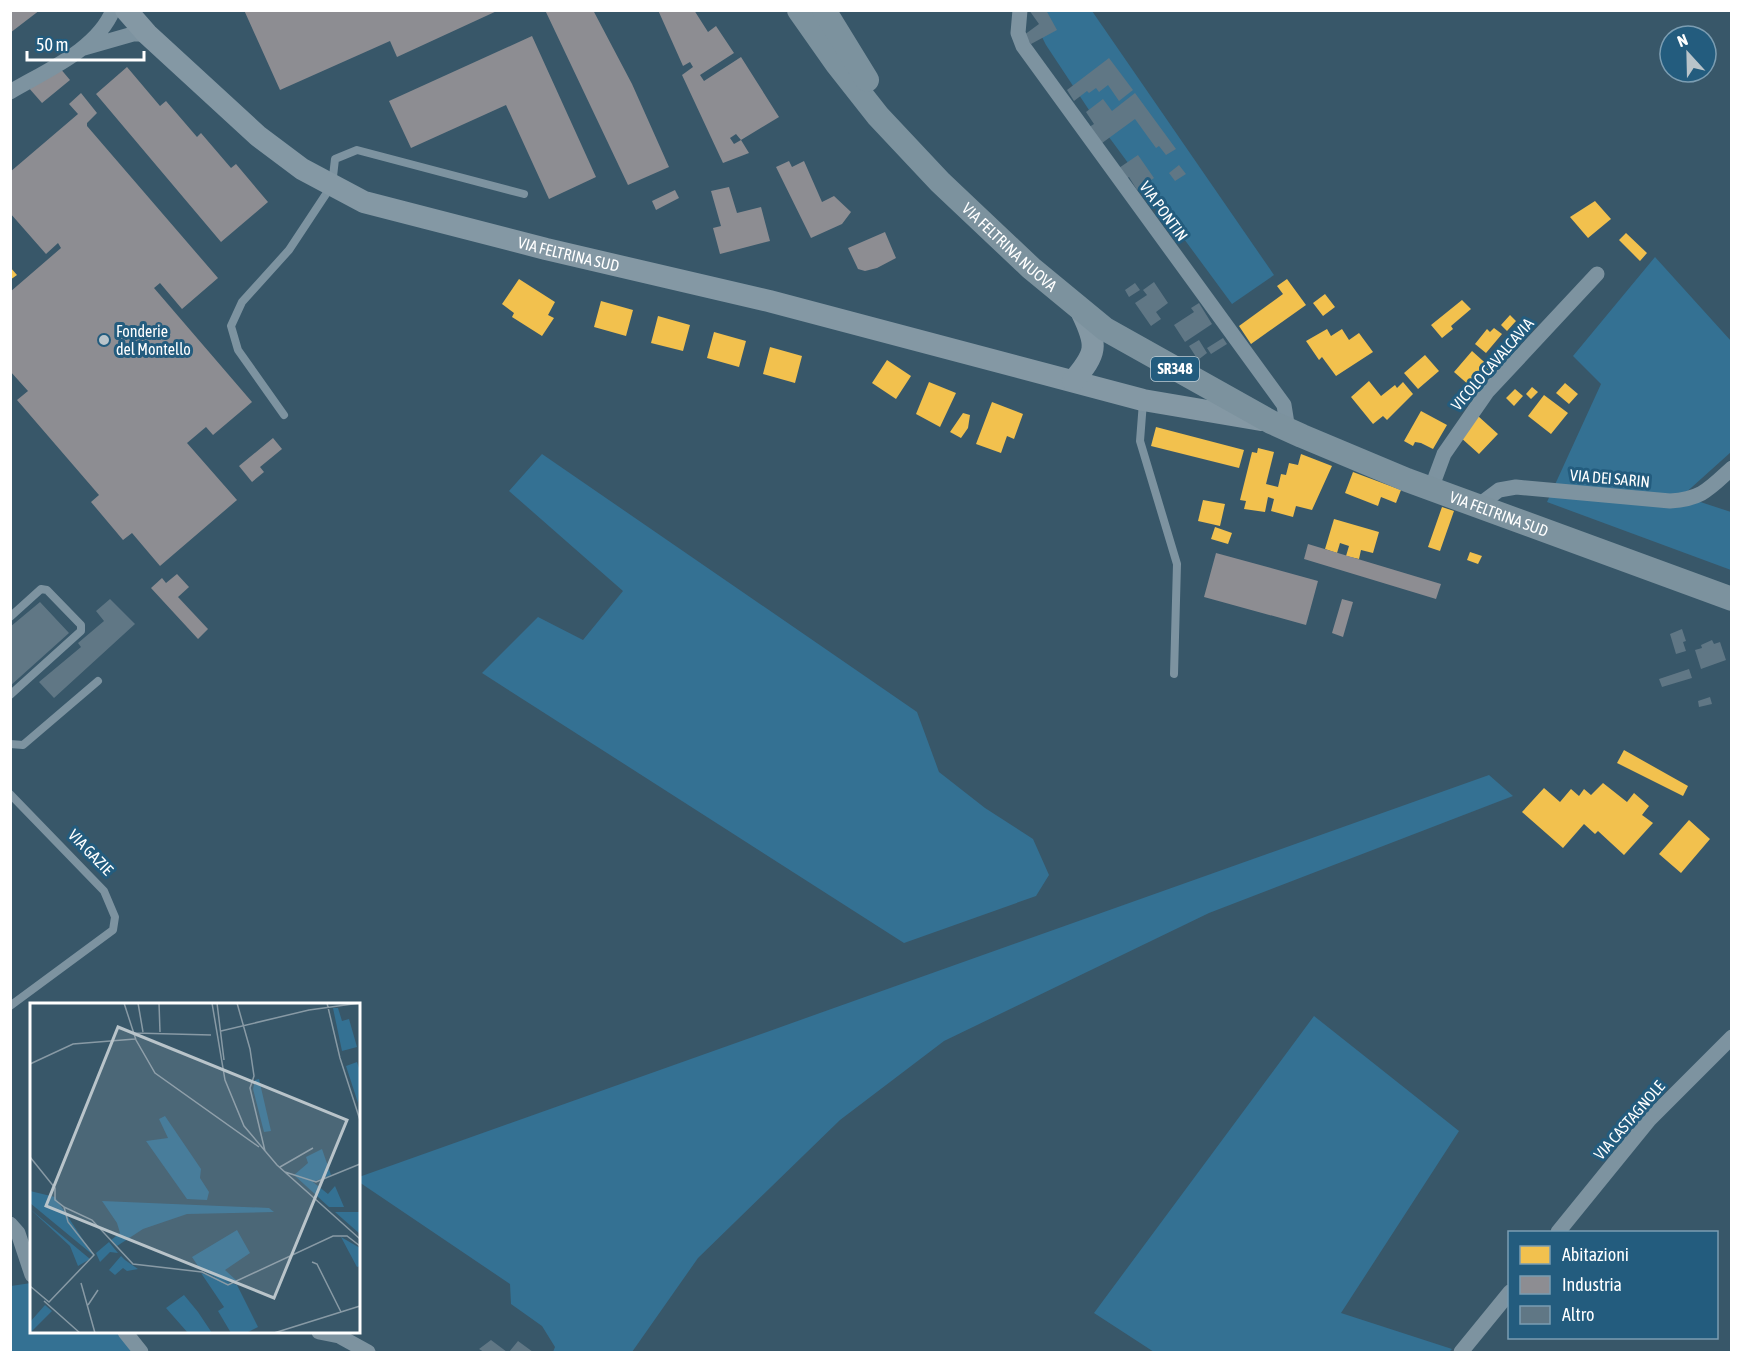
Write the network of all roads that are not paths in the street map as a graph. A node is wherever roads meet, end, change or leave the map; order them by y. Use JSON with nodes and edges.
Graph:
{"nodes":[{"id":1,"x":112,"y":10,"type":"edge"},
{"id":2,"x":126,"y":10,"type":"edge"},
{"id":3,"x":799,"y":10,"type":"edge"},
{"id":4,"x":824,"y":10,"type":"edge"},
{"id":5,"x":1020,"y":10,"type":"edge"},
{"id":6,"x":147,"y":34,"type":"junction"},
{"id":7,"x":81,"y":48,"type":"junction"},
{"id":8,"x":10,"y":92,"type":"edge"},
{"id":9,"x":934,"y":175,"type":"junction"},
{"id":10,"x":332,"y":184,"type":"junction"},
{"id":11,"x":524,"y":194,"type":"dead end"},
{"id":12,"x":1597,"y":274,"type":"dead end"},
{"id":13,"x":1082,"y":313,"type":"junction"},
{"id":14,"x":1072,"y":381,"type":"junction"},
{"id":15,"x":1143,"y":399,"type":"junction"},
{"id":16,"x":284,"y":415,"type":"dead end"},
{"id":17,"x":1280,"y":426,"type":"junction"},
{"id":18,"x":1731,"y":468,"type":"edge"},
{"id":19,"x":1431,"y":489,"type":"junction"},
{"id":20,"x":1479,"y":505,"type":"junction"},
{"id":21,"x":1731,"y":599,"type":"edge"},
{"id":22,"x":10,"y":617,"type":"edge"},
{"id":23,"x":1174,"y":674,"type":"dead end"},
{"id":24,"x":98,"y":681,"type":"dead end"},
{"id":25,"x":10,"y":695,"type":"edge"},
{"id":26,"x":10,"y":744,"type":"edge"},
{"id":27,"x":10,"y":794,"type":"edge"},
{"id":28,"x":10,"y":1006,"type":"edge"},
{"id":29,"x":1731,"y":1037,"type":"edge"},
{"id":30,"x":10,"y":1224,"type":"edge"},
{"id":31,"x":1560,"y":1231,"type":"edge"},
{"id":32,"x":30,"y":1269,"type":"edge"},
{"id":33,"x":1508,"y":1293,"type":"edge"},
{"id":34,"x":126,"y":1333,"type":"edge"},
{"id":35,"x":324,"y":1333,"type":"edge"},
{"id":36,"x":141,"y":1353,"type":"edge"},
{"id":37,"x":368,"y":1353,"type":"edge"},
{"id":38,"x":1461,"y":1353,"type":"edge"}],
"edges":[{"from":1,"to":7,"type":"street"},
{"from":2,"to":6,"type":"main road","name":"VIA FELTRINA SUD"},
{"from":3,"to":9,"type":"main road","name":"VIA FELTRINA NUOVA","number":"SR348"},
{"from":4,"to":9,"type":"main road"},
{"from":5,"to":17,"type":"street","name":"VIA PONTIN"},
{"from":6,"to":7,"type":"street"},
{"from":6,"to":10,"type":"main road","name":"VIA FELTRINA SUD"},
{"from":7,"to":8,"type":"street"},
{"from":9,"to":13,"type":"main road","name":"VIA FELTRINA NUOVA","number":"SR348"},
{"from":10,"to":11,"type":"lane"},
{"from":10,"to":14,"type":"main road","name":"VIA FELTRINA SUD"},
{"from":10,"to":16,"type":"lane"},
{"from":12,"to":19,"type":"street","name":"VICOLO CAVALCAVIA"},
{"from":13,"to":14,"type":"main road"},
{"from":13,"to":17,"type":"main road","name":"VIA FELTRINA NUOVA","number":"SR348"},
{"from":14,"to":15,"type":"main road","name":"VIA FELTRINA SUD"},
{"from":15,"to":17,"type":"main road","name":"VIA FELTRINA SUD"},
{"from":15,"to":23,"type":"lane"},
{"from":17,"to":19,"type":"main road","name":"VIA FELTRINA SUD","number":"SR348"},
{"from":18,"to":20,"type":"street","name":"VIA DEI SARIN"},
{"from":19,"to":20,"type":"main road","name":"VIA FELTRINA SUD"},
{"from":20,"to":21,"type":"main road","name":"VIA FELTRINA SUD"},
{"from":22,"to":25,"type":"lane"},
{"from":24,"to":26,"type":"lane"},
{"from":27,"to":28,"type":"lane","name":"VIA GAZIE"},
{"from":29,"to":31,"type":"street","name":"VIA CASTAGNOLE"},
{"from":30,"to":32,"type":"street"},
{"from":33,"to":38,"type":"street"},
{"from":34,"to":36,"type":"street"},
{"from":35,"to":37,"type":"street"}]}
